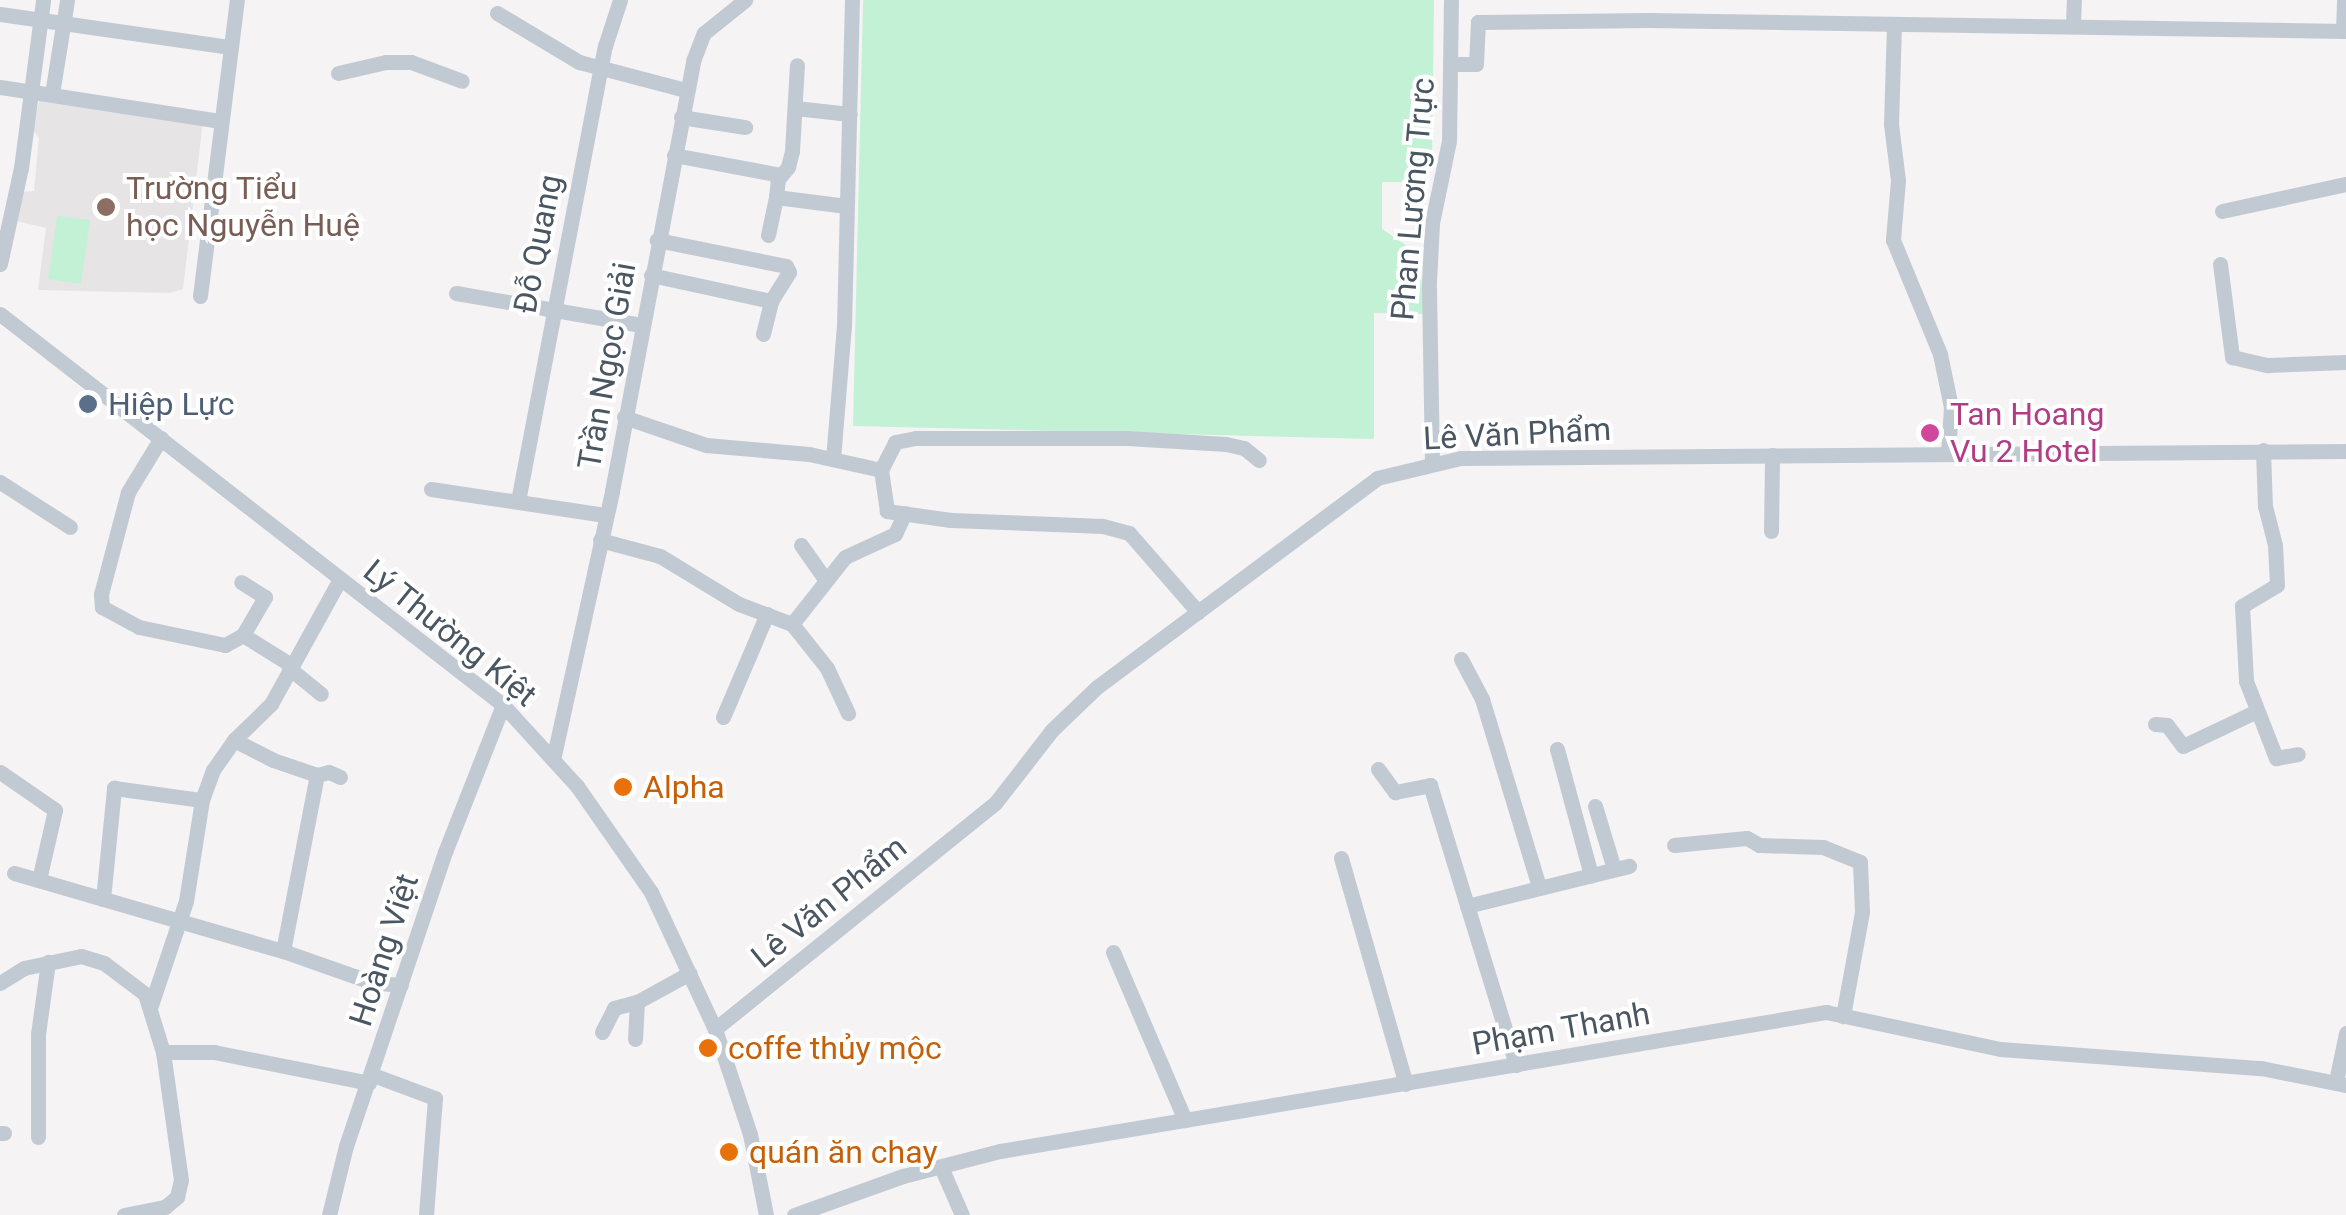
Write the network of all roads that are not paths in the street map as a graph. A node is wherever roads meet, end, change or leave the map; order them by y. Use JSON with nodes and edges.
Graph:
{"nodes":[{"id":1,"x":42,"y":0,"type":"edge"},
{"id":2,"x":67,"y":0,"type":"edge"},
{"id":3,"x":237,"y":0,"type":"edge"},
{"id":4,"x":620,"y":0,"type":"edge"},
{"id":5,"x":745,"y":0,"type":"edge"},
{"id":6,"x":852,"y":0,"type":"edge"},
{"id":7,"x":1451,"y":0,"type":"edge"},
{"id":8,"x":1649,"y":0,"type":"edge"},
{"id":9,"x":2074,"y":0,"type":"edge"},
{"id":10,"x":2344,"y":0,"type":"edge"},
{"id":11,"x":497,"y":13,"type":"dead end"},
{"id":12,"x":0,"y":14,"type":"edge"},
{"id":13,"x":40,"y":20,"type":"junction"},
{"id":14,"x":1649,"y":20,"type":"junction"},
{"id":15,"x":63,"y":23,"type":"junction"},
{"id":16,"x":1894,"y":24,"type":"junction"},
{"id":17,"x":2077,"y":25,"type":"junction"},
{"id":18,"x":2345,"y":32,"type":"edge"},
{"id":19,"x":2096,"y":41,"type":"dead end"},
{"id":20,"x":229,"y":47,"type":"junction"},
{"id":21,"x":1451,"y":64,"type":"junction"},
{"id":22,"x":798,"y":65,"type":"dead end"},
{"id":23,"x":601,"y":70,"type":"junction"},
{"id":24,"x":338,"y":73,"type":"dead end"},
{"id":25,"x":462,"y":81,"type":"dead end"},
{"id":26,"x":0,"y":87,"type":"edge"},
{"id":27,"x":686,"y":90,"type":"junction"},
{"id":28,"x":32,"y":91,"type":"junction"},
{"id":29,"x":52,"y":94,"type":"junction"},
{"id":30,"x":795,"y":108,"type":"junction"},
{"id":31,"x":850,"y":114,"type":"junction"},
{"id":32,"x":681,"y":116,"type":"junction"},
{"id":33,"x":219,"y":121,"type":"junction"},
{"id":34,"x":745,"y":127,"type":"dead end"},
{"id":35,"x":674,"y":155,"type":"junction"},
{"id":36,"x":781,"y":175,"type":"junction"},
{"id":37,"x":2346,"y":184,"type":"edge"},
{"id":38,"x":776,"y":197,"type":"junction"},
{"id":39,"x":846,"y":206,"type":"junction"},
{"id":40,"x":2222,"y":210,"type":"dead end"},
{"id":41,"x":768,"y":234,"type":"dead end"},
{"id":42,"x":657,"y":240,"type":"junction"},
{"id":43,"x":0,"y":264,"type":"edge"},
{"id":44,"x":2220,"y":264,"type":"dead end"},
{"id":45,"x":651,"y":275,"type":"junction"},
{"id":46,"x":456,"y":293,"type":"dead end"},
{"id":47,"x":200,"y":296,"type":"dead end"},
{"id":48,"x":771,"y":301,"type":"junction"},
{"id":49,"x":553,"y":308,"type":"junction"},
{"id":50,"x":0,"y":314,"type":"edge"},
{"id":51,"x":641,"y":325,"type":"junction"},
{"id":52,"x":763,"y":334,"type":"dead end"},
{"id":53,"x":2346,"y":362,"type":"edge"},
{"id":54,"x":624,"y":417,"type":"junction"},
{"id":55,"x":161,"y":438,"type":"junction"},
{"id":56,"x":2263,"y":450,"type":"junction"},
{"id":57,"x":2346,"y":451,"type":"edge"},
{"id":58,"x":1948,"y":453,"type":"junction"},
{"id":59,"x":1772,"y":454,"type":"junction"},
{"id":60,"x":833,"y":459,"type":"junction"},
{"id":61,"x":1259,"y":460,"type":"dead end"},
{"id":62,"x":1432,"y":462,"type":"junction"},
{"id":63,"x":881,"y":470,"type":"junction"},
{"id":64,"x":0,"y":482,"type":"edge"},
{"id":65,"x":431,"y":489,"type":"dead end"},
{"id":66,"x":518,"y":501,"type":"junction"},
{"id":67,"x":905,"y":513,"type":"junction"},
{"id":68,"x":605,"y":516,"type":"junction"},
{"id":69,"x":70,"y":528,"type":"dead end"},
{"id":70,"x":1772,"y":532,"type":"dead end"},
{"id":71,"x":600,"y":540,"type":"junction"},
{"id":72,"x":801,"y":544,"type":"dead end"},
{"id":73,"x":340,"y":579,"type":"junction"},
{"id":74,"x":825,"y":579,"type":"junction"},
{"id":75,"x":241,"y":582,"type":"dead end"},
{"id":76,"x":1198,"y":612,"type":"junction"},
{"id":77,"x":767,"y":614,"type":"junction"},
{"id":78,"x":792,"y":624,"type":"junction"},
{"id":79,"x":243,"y":635,"type":"junction"},
{"id":80,"x":1461,"y":660,"type":"dead end"},
{"id":81,"x":290,"y":667,"type":"junction"},
{"id":82,"x":321,"y":694,"type":"dead end"},
{"id":83,"x":503,"y":705,"type":"junction"},
{"id":84,"x":848,"y":712,"type":"dead end"},
{"id":85,"x":2255,"y":712,"type":"junction"},
{"id":86,"x":723,"y":716,"type":"dead end"},
{"id":87,"x":2155,"y":724,"type":"dead end"},
{"id":88,"x":234,"y":740,"type":"junction"},
{"id":89,"x":1557,"y":748,"type":"dead end"},
{"id":90,"x":2298,"y":754,"type":"dead end"},
{"id":91,"x":552,"y":760,"type":"junction"},
{"id":92,"x":1378,"y":769,"type":"dead end"},
{"id":93,"x":0,"y":772,"type":"edge"},
{"id":94,"x":317,"y":775,"type":"junction"},
{"id":95,"x":340,"y":777,"type":"dead end"},
{"id":96,"x":202,"y":800,"type":"junction"},
{"id":97,"x":1595,"y":806,"type":"dead end"},
{"id":98,"x":1674,"y":845,"type":"dead end"},
{"id":99,"x":1341,"y":858,"type":"dead end"},
{"id":100,"x":14,"y":873,"type":"dead end"},
{"id":101,"x":1591,"y":875,"type":"junction"},
{"id":102,"x":39,"y":880,"type":"junction"},
{"id":103,"x":1539,"y":887,"type":"junction"},
{"id":104,"x":103,"y":899,"type":"junction"},
{"id":105,"x":1466,"y":906,"type":"junction"},
{"id":106,"x":178,"y":921,"type":"junction"},
{"id":107,"x":283,"y":951,"type":"junction"},
{"id":108,"x":1113,"y":952,"type":"dead end"},
{"id":109,"x":48,"y":962,"type":"junction"},
{"id":110,"x":690,"y":972,"type":"junction"},
{"id":111,"x":0,"y":983,"type":"edge"},
{"id":112,"x":402,"y":985,"type":"junction"},
{"id":113,"x":637,"y":1002,"type":"junction"},
{"id":114,"x":151,"y":1005,"type":"junction"},
{"id":115,"x":1843,"y":1016,"type":"junction"},
{"id":116,"x":716,"y":1029,"type":"junction"},
{"id":117,"x":602,"y":1032,"type":"dead end"},
{"id":118,"x":2346,"y":1033,"type":"edge"},
{"id":119,"x":634,"y":1039,"type":"dead end"},
{"id":120,"x":163,"y":1052,"type":"junction"},
{"id":121,"x":1516,"y":1065,"type":"junction"},
{"id":122,"x":371,"y":1079,"type":"junction"},
{"id":123,"x":2341,"y":1083,"type":"edge"},
{"id":124,"x":1406,"y":1084,"type":"junction"},
{"id":125,"x":1185,"y":1120,"type":"junction"},
{"id":126,"x":38,"y":1137,"type":"dead end"},
{"id":127,"x":941,"y":1167,"type":"junction"},
{"id":128,"x":852,"y":1196,"type":"junction"},
{"id":129,"x":124,"y":1215,"type":"edge"},
{"id":130,"x":329,"y":1215,"type":"edge"},
{"id":131,"x":426,"y":1215,"type":"edge"},
{"id":132,"x":766,"y":1215,"type":"edge"},
{"id":133,"x":794,"y":1215,"type":"edge"},
{"id":134,"x":856,"y":1215,"type":"edge"},
{"id":135,"x":962,"y":1215,"type":"edge"}],
"edges":[{"from":1,"to":13,"type":"street"},
{"from":2,"to":15,"type":"street"},
{"from":3,"to":20,"type":"street"},
{"from":4,"to":23,"type":"street","name":"Đỗ Quang"},
{"from":5,"to":27,"type":"street","name":"Trần Ngọc Giải"},
{"from":6,"to":31,"type":"street"},
{"from":7,"to":21,"type":"street","name":"Phan Lương Trực"},
{"from":8,"to":14,"type":"street"},
{"from":9,"to":17,"type":"street"},
{"from":10,"to":18,"type":"street"},
{"from":11,"to":23,"type":"street"},
{"from":12,"to":13,"type":"street"},
{"from":13,"to":15,"type":"street"},
{"from":13,"to":28,"type":"street"},
{"from":14,"to":16,"type":"street"},
{"from":14,"to":21,"type":"street"},
{"from":15,"to":20,"type":"street"},
{"from":15,"to":29,"type":"street"},
{"from":16,"to":17,"type":"street"},
{"from":16,"to":58,"type":"street"},
{"from":17,"to":18,"type":"street"},
{"from":17,"to":19,"type":"street"},
{"from":20,"to":33,"type":"street"},
{"from":21,"to":62,"type":"street","name":"Phan Lương Trực"},
{"from":22,"to":30,"type":"street"},
{"from":23,"to":27,"type":"street"},
{"from":23,"to":49,"type":"street","name":"Đỗ Quang"},
{"from":24,"to":25,"type":"street"},
{"from":26,"to":28,"type":"street"},
{"from":27,"to":32,"type":"street","name":"Trần Ngọc Giải"},
{"from":28,"to":29,"type":"street"},
{"from":28,"to":43,"type":"street"},
{"from":29,"to":33,"type":"street"},
{"from":30,"to":31,"type":"street"},
{"from":30,"to":36,"type":"street"},
{"from":31,"to":39,"type":"street"},
{"from":32,"to":34,"type":"street"},
{"from":32,"to":35,"type":"street","name":"Trần Ngọc Giải"},
{"from":33,"to":47,"type":"street"},
{"from":35,"to":36,"type":"street"},
{"from":35,"to":42,"type":"street","name":"Trần Ngọc Giải"},
{"from":36,"to":38,"type":"street"},
{"from":37,"to":40,"type":"street"},
{"from":38,"to":39,"type":"street"},
{"from":38,"to":41,"type":"street"},
{"from":39,"to":60,"type":"street"},
{"from":42,"to":45,"type":"street","name":"Trần Ngọc Giải"},
{"from":42,"to":48,"type":"street"},
{"from":44,"to":53,"type":"street"},
{"from":45,"to":48,"type":"street"},
{"from":45,"to":51,"type":"street","name":"Trần Ngọc Giải"},
{"from":46,"to":49,"type":"street"},
{"from":48,"to":52,"type":"street"},
{"from":49,"to":51,"type":"street"},
{"from":49,"to":66,"type":"street","name":"Đỗ Quang"},
{"from":50,"to":55,"type":"street","name":"Lý Thường Kiệt"},
{"from":51,"to":54,"type":"street","name":"Trần Ngọc Giải"},
{"from":54,"to":60,"type":"street"},
{"from":54,"to":68,"type":"street","name":"Trần Ngọc Giải"},
{"from":55,"to":73,"type":"street","name":"Lý Thường Kiệt"},
{"from":55,"to":79,"type":"street"},
{"from":56,"to":57,"type":"street","name":"Lê Văn Phẩm"},
{"from":56,"to":58,"type":"street","name":"Lê Văn Phẩm"},
{"from":56,"to":85,"type":"street"},
{"from":58,"to":59,"type":"street","name":"Lê Văn Phẩm"},
{"from":59,"to":62,"type":"street","name":"Lê Văn Phẩm"},
{"from":59,"to":70,"type":"street"},
{"from":60,"to":63,"type":"street"},
{"from":61,"to":63,"type":"street"},
{"from":62,"to":76,"type":"street","name":"Lê Văn Phẩm"},
{"from":63,"to":67,"type":"street"},
{"from":64,"to":69,"type":"street"},
{"from":65,"to":66,"type":"street"},
{"from":66,"to":68,"type":"street"},
{"from":67,"to":74,"type":"street"},
{"from":67,"to":76,"type":"street"},
{"from":68,"to":71,"type":"street","name":"Trần Ngọc Giải"},
{"from":71,"to":77,"type":"street"},
{"from":71,"to":91,"type":"street","name":"Trần Ngọc Giải"},
{"from":72,"to":74,"type":"street"},
{"from":73,"to":81,"type":"street"},
{"from":73,"to":83,"type":"street","name":"Lý Thường Kiệt"},
{"from":74,"to":78,"type":"street"},
{"from":75,"to":79,"type":"street"},
{"from":76,"to":116,"type":"street","name":"Lê Văn Phẩm"},
{"from":77,"to":78,"type":"street"},
{"from":77,"to":86,"type":"street"},
{"from":78,"to":84,"type":"street"},
{"from":79,"to":81,"type":"street"},
{"from":80,"to":103,"type":"street"},
{"from":81,"to":82,"type":"street"},
{"from":81,"to":88,"type":"street"},
{"from":83,"to":91,"type":"street","name":"Lý Thường Kiệt"},
{"from":83,"to":112,"type":"street","name":"Hoàng Việt"},
{"from":85,"to":87,"type":"street"},
{"from":85,"to":90,"type":"street"},
{"from":88,"to":94,"type":"street"},
{"from":88,"to":96,"type":"street"},
{"from":89,"to":101,"type":"street"},
{"from":91,"to":110,"type":"street","name":"Lý Thường Kiệt"},
{"from":92,"to":105,"type":"street"},
{"from":93,"to":102,"type":"street"},
{"from":94,"to":95,"type":"street"},
{"from":94,"to":107,"type":"street"},
{"from":96,"to":104,"type":"street"},
{"from":96,"to":106,"type":"street"},
{"from":97,"to":101,"type":"street"},
{"from":98,"to":115,"type":"street"},
{"from":99,"to":124,"type":"street"},
{"from":100,"to":102,"type":"street"},
{"from":101,"to":103,"type":"street"},
{"from":102,"to":104,"type":"street"},
{"from":103,"to":105,"type":"street"},
{"from":104,"to":106,"type":"street"},
{"from":105,"to":121,"type":"street"},
{"from":106,"to":107,"type":"street"},
{"from":106,"to":114,"type":"street"},
{"from":107,"to":112,"type":"street"},
{"from":108,"to":125,"type":"street"},
{"from":109,"to":111,"type":"street"},
{"from":109,"to":114,"type":"street"},
{"from":109,"to":126,"type":"street"},
{"from":110,"to":113,"type":"street"},
{"from":110,"to":116,"type":"street","name":"Lý Thường Kiệt"},
{"from":112,"to":122,"type":"street","name":"Hoàng Việt"},
{"from":113,"to":117,"type":"street"},
{"from":113,"to":119,"type":"street"},
{"from":114,"to":120,"type":"street"},
{"from":115,"to":121,"type":"street","name":"Phạm Thanh"},
{"from":115,"to":123,"type":"street","name":"Phạm Thanh"},
{"from":116,"to":132,"type":"street","name":"Lý Thường Kiệt"},
{"from":118,"to":123,"type":"street"},
{"from":120,"to":122,"type":"street"},
{"from":120,"to":129,"type":"street"},
{"from":121,"to":124,"type":"street","name":"Phạm Thanh"},
{"from":122,"to":130,"type":"street","name":"Hoàng Việt"},
{"from":122,"to":131,"type":"street"},
{"from":124,"to":125,"type":"street","name":"Phạm Thanh"},
{"from":125,"to":127,"type":"street","name":"Phạm Thanh"},
{"from":127,"to":128,"type":"street","name":"Phạm Thanh"},
{"from":127,"to":135,"type":"street"},
{"from":128,"to":133,"type":"street","name":"Phạm Thanh"},
{"from":128,"to":134,"type":"street"}]}
